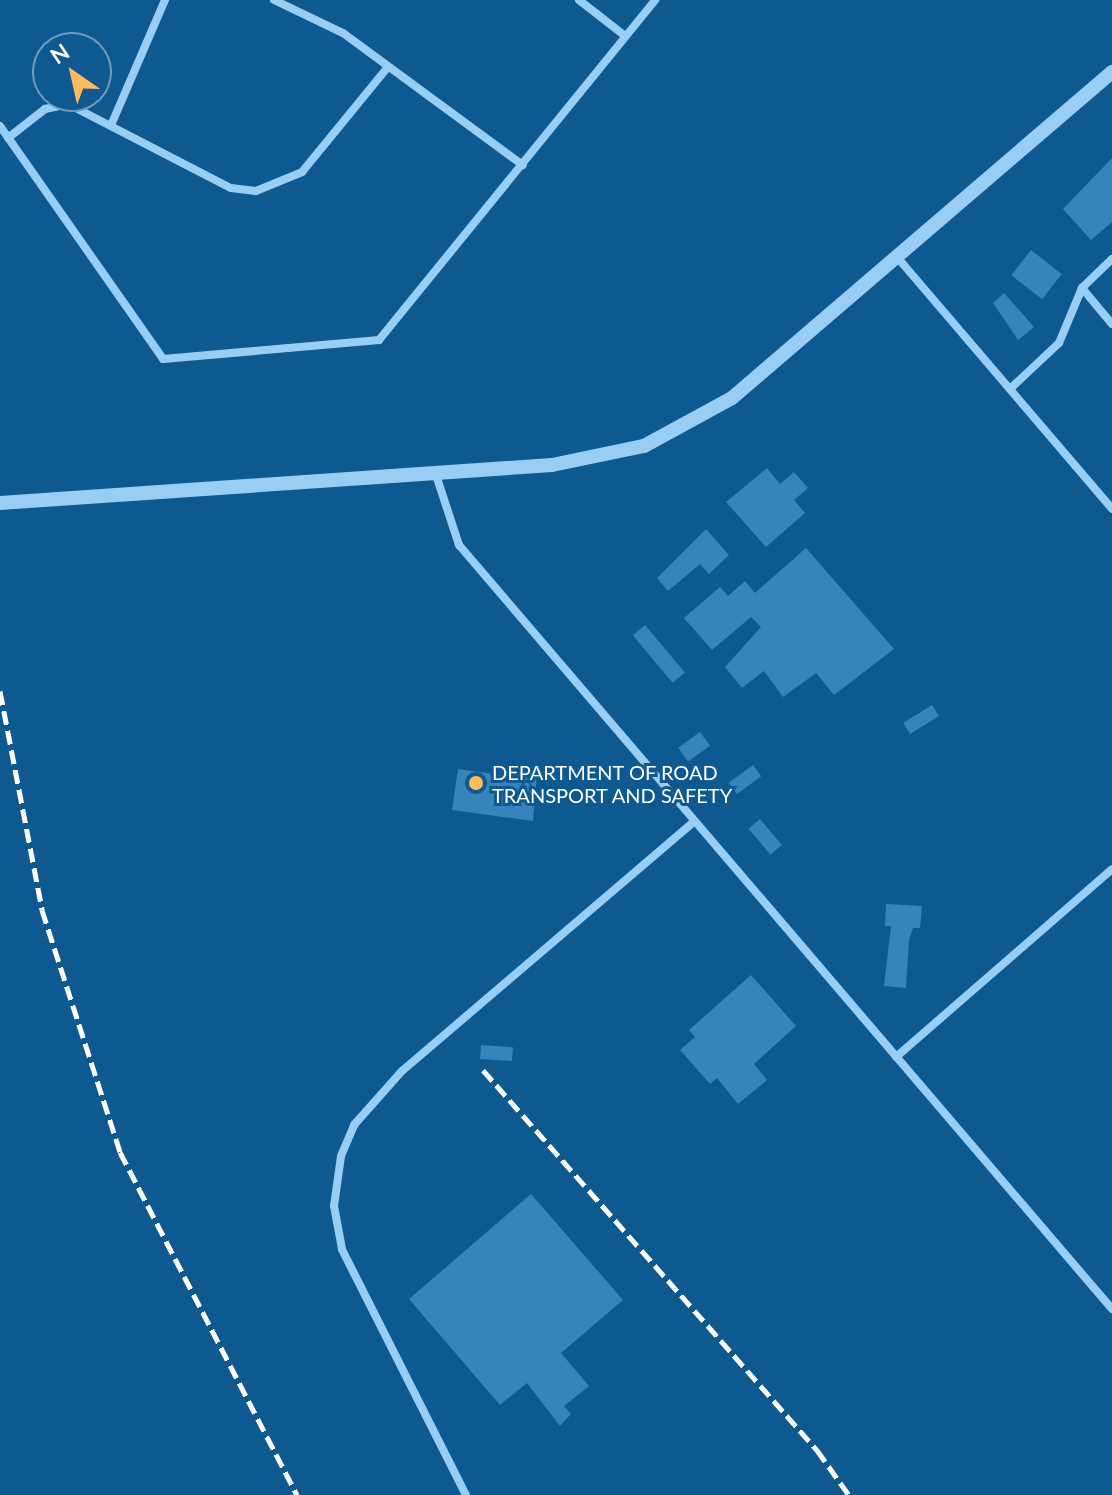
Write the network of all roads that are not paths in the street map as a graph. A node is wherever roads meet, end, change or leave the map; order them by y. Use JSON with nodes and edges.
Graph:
{"nodes":[{"id":1,"x":165,"y":0,"type":"edge"},
{"id":2,"x":274,"y":0,"type":"edge"},
{"id":3,"x":579,"y":0,"type":"edge"},
{"id":4,"x":655,"y":0,"type":"edge"},
{"id":5,"x":625,"y":36,"type":"junction"},
{"id":6,"x":387,"y":68,"type":"junction"},
{"id":7,"x":1112,"y":72,"type":"edge"},
{"id":8,"x":112,"y":123,"type":"junction"},
{"id":9,"x":0,"y":126,"type":"edge"},
{"id":10,"x":8,"y":138,"type":"junction"},
{"id":11,"x":523,"y":165,"type":"junction"},
{"id":12,"x":897,"y":257,"type":"junction"},
{"id":13,"x":1112,"y":259,"type":"edge"},
{"id":14,"x":1082,"y":288,"type":"junction"},
{"id":15,"x":1112,"y":324,"type":"edge"},
{"id":16,"x":1010,"y":389,"type":"junction"},
{"id":17,"x":436,"y":475,"type":"junction"},
{"id":18,"x":0,"y":503,"type":"edge"},
{"id":19,"x":1112,"y":509,"type":"edge"},
{"id":20,"x":694,"y":822,"type":"junction"},
{"id":21,"x":1112,"y":869,"type":"edge"},
{"id":22,"x":896,"y":1057,"type":"junction"},
{"id":23,"x":1112,"y":1309,"type":"edge"},
{"id":24,"x":466,"y":1495,"type":"edge"}],
"edges":[{"from":1,"to":8,"type":"street"},
{"from":2,"to":6,"type":"street"},
{"from":3,"to":5,"type":"street"},
{"from":4,"to":5,"type":"street"},
{"from":5,"to":11,"type":"street"},
{"from":6,"to":8,"type":"street"},
{"from":6,"to":11,"type":"street"},
{"from":7,"to":12,"type":"street"},
{"from":8,"to":10,"type":"street"},
{"from":9,"to":10,"type":"street"},
{"from":10,"to":11,"type":"street"},
{"from":12,"to":16,"type":"street"},
{"from":12,"to":17,"type":"street"},
{"from":13,"to":14,"type":"street"},
{"from":14,"to":15,"type":"street"},
{"from":14,"to":16,"type":"street"},
{"from":16,"to":19,"type":"street"},
{"from":17,"to":18,"type":"street"},
{"from":17,"to":20,"type":"street"},
{"from":20,"to":22,"type":"street"},
{"from":20,"to":24,"type":"street"},
{"from":21,"to":22,"type":"street"},
{"from":22,"to":23,"type":"street"}]}
